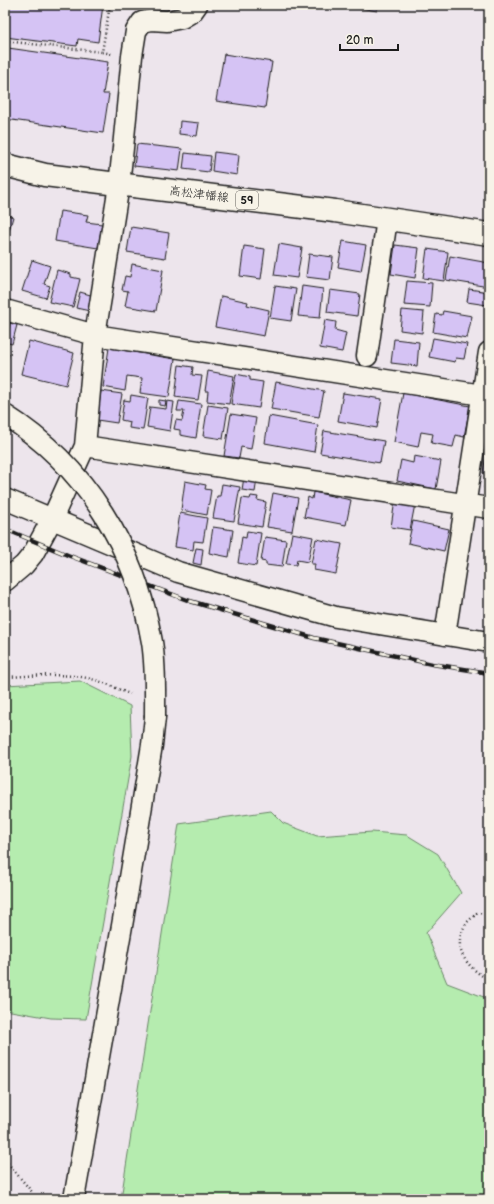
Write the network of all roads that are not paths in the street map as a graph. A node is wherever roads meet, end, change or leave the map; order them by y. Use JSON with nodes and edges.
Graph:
{"nodes":[{"id":1,"x":197,"y":5,"type":"edge"},
{"id":2,"x":5,"y":165,"type":"edge"},
{"id":3,"x":119,"y":185,"type":"junction"},
{"id":4,"x":387,"y":219,"type":"junction"},
{"id":5,"x":489,"y":234,"type":"edge"},
{"id":6,"x":5,"y":310,"type":"edge"},
{"id":7,"x":95,"y":335,"type":"junction"},
{"id":8,"x":489,"y":352,"type":"edge"},
{"id":9,"x":367,"y":356,"type":"dead end"},
{"id":10,"x":486,"y":396,"type":"edge"},
{"id":11,"x":5,"y":416,"type":"edge"},
{"id":12,"x":85,"y":446,"type":"junction"},
{"id":13,"x":5,"y":499,"type":"edge"},
{"id":14,"x":465,"y":504,"type":"junction"},
{"id":15,"x":489,"y":508,"type":"edge"},
{"id":16,"x":52,"y":519,"type":"junction"},
{"id":17,"x":5,"y":581,"type":"edge"},
{"id":18,"x":444,"y":635,"type":"junction"},
{"id":19,"x":489,"y":642,"type":"edge"},
{"id":20,"x":74,"y":1199,"type":"edge"}],
"edges":[{"from":1,"to":3,"type":"street"},
{"from":2,"to":3,"type":"main road","name":"高松津幡線","number":"59"},
{"from":3,"to":4,"type":"main road","name":"高松津幡線","number":"59"},
{"from":3,"to":7,"type":"street"},
{"from":4,"to":5,"type":"main road","name":"高松津幡線","number":"59"},
{"from":4,"to":9,"type":"street"},
{"from":6,"to":7,"type":"street"},
{"from":7,"to":10,"type":"street"},
{"from":7,"to":12,"type":"street"},
{"from":8,"to":10,"type":"street"},
{"from":10,"to":14,"type":"street"},
{"from":11,"to":20,"type":"street","bridge":true},
{"from":12,"to":14,"type":"street"},
{"from":12,"to":16,"type":"street"},
{"from":13,"to":16,"type":"street"},
{"from":14,"to":15,"type":"street"},
{"from":14,"to":18,"type":"street"},
{"from":16,"to":17,"type":"street"},
{"from":16,"to":18,"type":"street"},
{"from":18,"to":19,"type":"street"}]}
